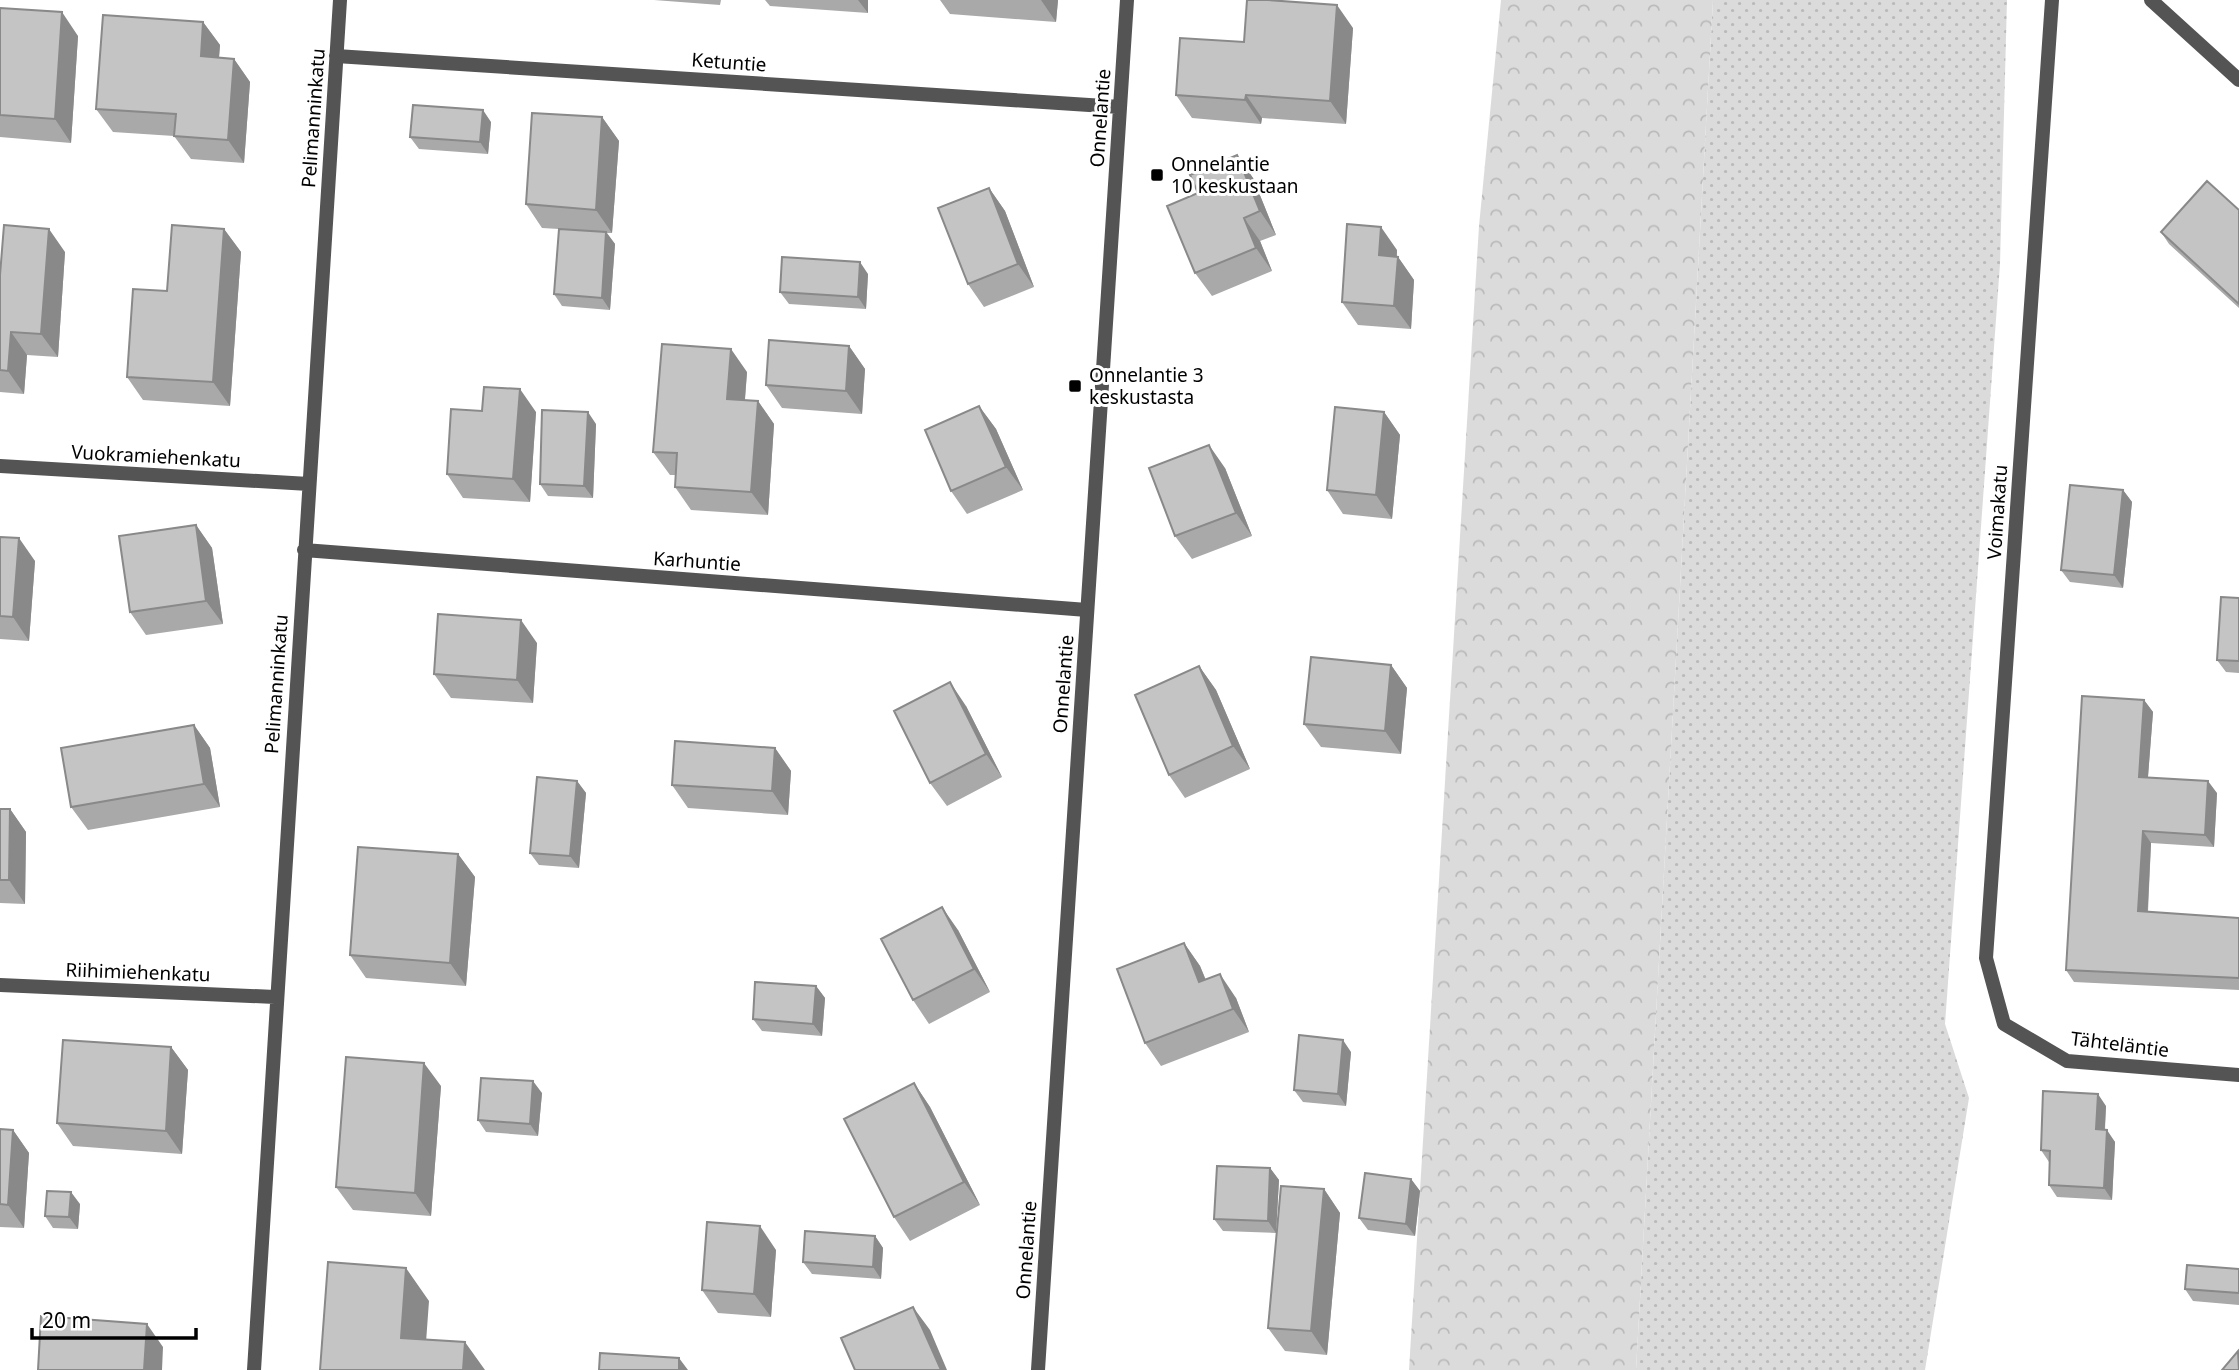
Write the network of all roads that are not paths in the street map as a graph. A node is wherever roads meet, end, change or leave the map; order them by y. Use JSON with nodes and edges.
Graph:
{"nodes":[{"id":1,"x":340,"y":0,"type":"edge"},
{"id":2,"x":1127,"y":0,"type":"edge"},
{"id":3,"x":2052,"y":0,"type":"edge"},
{"id":4,"x":2151,"y":0,"type":"edge"},
{"id":5,"x":336,"y":56,"type":"junction"},
{"id":6,"x":2239,"y":80,"type":"edge"},
{"id":7,"x":1120,"y":107,"type":"junction"},
{"id":8,"x":0,"y":466,"type":"edge"},
{"id":9,"x":309,"y":484,"type":"junction"},
{"id":10,"x":304,"y":550,"type":"junction"},
{"id":11,"x":1087,"y":610,"type":"junction"},
{"id":12,"x":0,"y":985,"type":"edge"},
{"id":13,"x":275,"y":997,"type":"junction"},
{"id":14,"x":2004,"y":1024,"type":"joint"},
{"id":15,"x":2239,"y":1075,"type":"edge"},
{"id":16,"x":254,"y":1370,"type":"edge"},
{"id":17,"x":1038,"y":1370,"type":"edge"}],
"edges":[{"from":1,"to":5,"type":"street","name":"Pelimanninkatu"},
{"from":2,"to":7,"type":"street","name":"Onnelantie"},
{"from":3,"to":14,"type":"street","name":"Voimakatu"},
{"from":4,"to":6,"type":"street"},
{"from":5,"to":7,"type":"street","name":"Ketuntie"},
{"from":5,"to":9,"type":"street","name":"Pelimanninkatu"},
{"from":7,"to":11,"type":"street","name":"Onnelantie"},
{"from":8,"to":9,"type":"street","name":"Vuokramiehenkatu"},
{"from":9,"to":10,"type":"street","name":"Pelimanninkatu"},
{"from":10,"to":11,"type":"street","name":"Karhuntie"},
{"from":10,"to":13,"type":"street","name":"Pelimanninkatu"},
{"from":11,"to":17,"type":"street","name":"Onnelantie"},
{"from":12,"to":13,"type":"street","name":"Riihimiehenkatu"},
{"from":13,"to":16,"type":"street","name":"Pelimanninkatu"},
{"from":14,"to":15,"type":"street","name":"Tähteläntie"}]}
